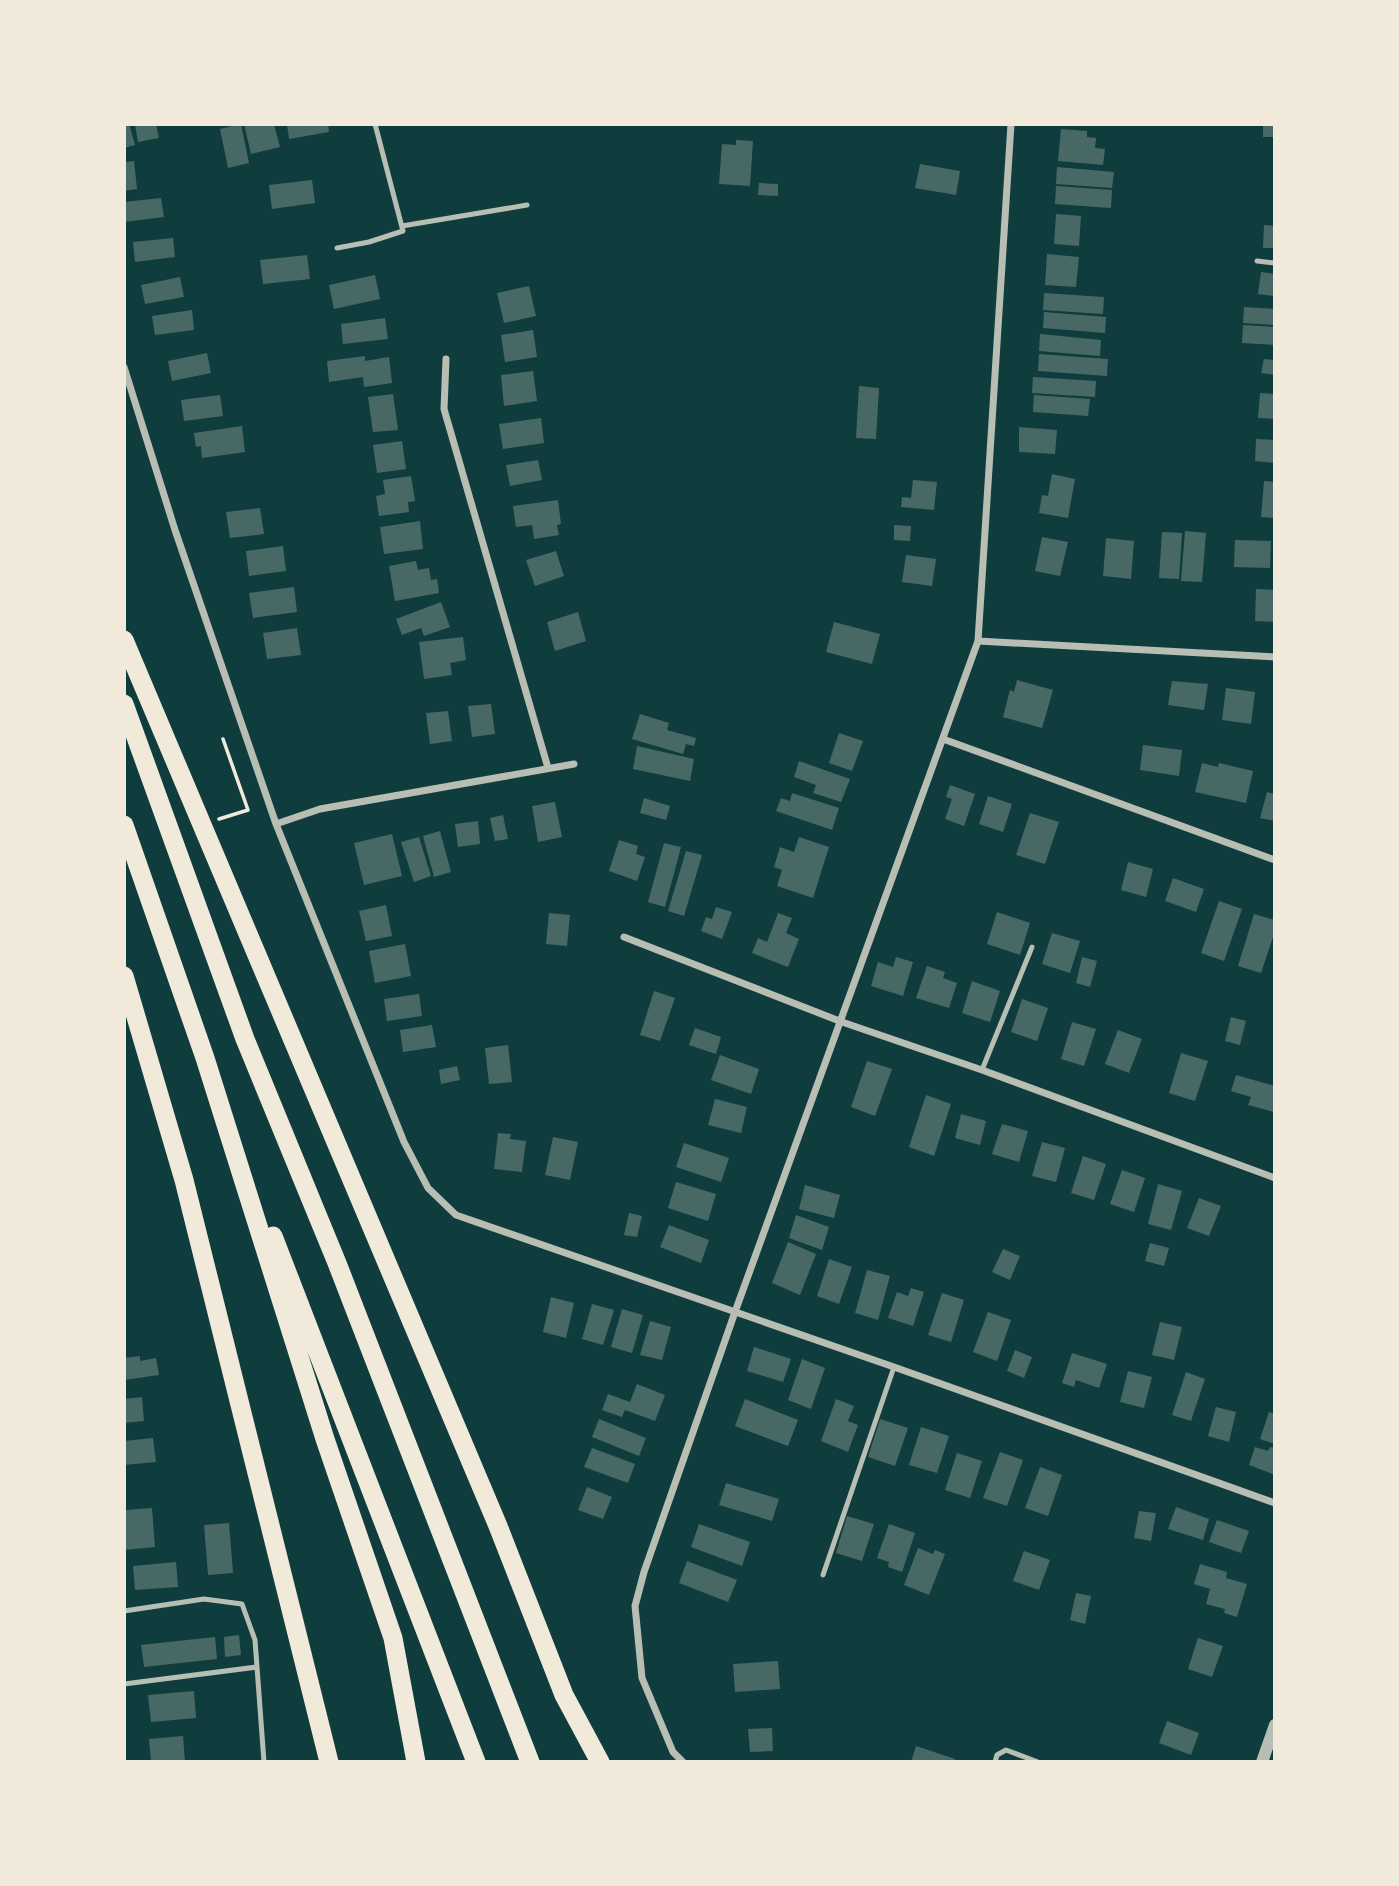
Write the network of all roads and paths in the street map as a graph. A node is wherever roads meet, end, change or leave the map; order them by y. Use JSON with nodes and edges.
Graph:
{"nodes":[{"id":1,"x":375,"y":124,"type":"edge"},
{"id":2,"x":1011,"y":124,"type":"edge"},
{"id":3,"x":527,"y":205,"type":"dead end"},
{"id":4,"x":402,"y":226,"type":"junction"},
{"id":5,"x":337,"y":248,"type":"dead end"},
{"id":6,"x":1257,"y":261,"type":"dead end"},
{"id":7,"x":1275,"y":263,"type":"edge"},
{"id":8,"x":446,"y":359,"type":"dead end"},
{"id":9,"x":124,"y":367,"type":"edge"},
{"id":10,"x":124,"y":640,"type":"edge"},
{"id":11,"x":978,"y":641,"type":"junction"},
{"id":12,"x":1275,"y":657,"type":"edge"},
{"id":13,"x":124,"y":704,"type":"edge"},
{"id":14,"x":943,"y":739,"type":"junction"},
{"id":15,"x":575,"y":764,"type":"dead end"},
{"id":16,"x":548,"y":768,"type":"junction"},
{"id":17,"x":276,"y":824,"type":"junction"},
{"id":18,"x":124,"y":825,"type":"edge"},
{"id":19,"x":1275,"y":860,"type":"edge"},
{"id":20,"x":624,"y":937,"type":"dead end"},
{"id":21,"x":1032,"y":947,"type":"dead end"},
{"id":22,"x":124,"y":976,"type":"edge"},
{"id":23,"x":842,"y":1022,"type":"junction"},
{"id":24,"x":205,"y":1058,"type":"junction"},
{"id":25,"x":982,"y":1070,"type":"junction"},
{"id":26,"x":1275,"y":1178,"type":"edge"},
{"id":27,"x":735,"y":1312,"type":"junction"},
{"id":28,"x":894,"y":1367,"type":"junction"},
{"id":29,"x":1275,"y":1503,"type":"edge"},
{"id":30,"x":823,"y":1576,"type":"dead end"},
{"id":31,"x":124,"y":1611,"type":"edge"},
{"id":32,"x":257,"y":1667,"type":"junction"},
{"id":33,"x":124,"y":1684,"type":"edge"},
{"id":34,"x":1275,"y":1725,"type":"edge"},
{"id":35,"x":264,"y":1762,"type":"edge"},
{"id":36,"x":329,"y":1762,"type":"edge"},
{"id":37,"x":416,"y":1762,"type":"edge"},
{"id":38,"x":476,"y":1762,"type":"edge"},
{"id":39,"x":530,"y":1762,"type":"edge"},
{"id":40,"x":600,"y":1762,"type":"edge"},
{"id":41,"x":683,"y":1762,"type":"edge"},
{"id":42,"x":995,"y":1762,"type":"edge"},
{"id":43,"x":1038,"y":1762,"type":"edge"},
{"id":44,"x":1262,"y":1762,"type":"edge"}],
"edges":[{"from":1,"to":4,"type":"lane"},
{"from":2,"to":11,"type":"street"},
{"from":3,"to":4,"type":"lane"},
{"from":4,"to":5,"type":"lane"},
{"from":6,"to":7,"type":"lane"},
{"from":8,"to":16,"type":"street"},
{"from":9,"to":17,"type":"street"},
{"from":10,"to":40,"type":"highway"},
{"from":11,"to":12,"type":"street"},
{"from":11,"to":14,"type":"street"},
{"from":13,"to":39,"type":"highway"},
{"from":14,"to":19,"type":"street"},
{"from":14,"to":23,"type":"street"},
{"from":15,"to":16,"type":"street"},
{"from":16,"to":17,"type":"street"},
{"from":17,"to":27,"type":"street"},
{"from":18,"to":24,"type":"highway"},
{"from":20,"to":23,"type":"street"},
{"from":21,"to":25,"type":"lane"},
{"from":22,"to":36,"type":"highway"},
{"from":23,"to":25,"type":"street"},
{"from":23,"to":27,"type":"street"},
{"from":24,"to":37,"type":"highway"},
{"from":24,"to":38,"type":"highway"},
{"from":25,"to":26,"type":"street"},
{"from":27,"to":28,"type":"street"},
{"from":27,"to":41,"type":"street"},
{"from":28,"to":29,"type":"street"},
{"from":28,"to":30,"type":"lane"},
{"from":31,"to":32,"type":"lane"},
{"from":32,"to":33,"type":"lane"},
{"from":32,"to":35,"type":"lane"},
{"from":34,"to":44,"type":"street"},
{"from":42,"to":43,"type":"lane"}]}
